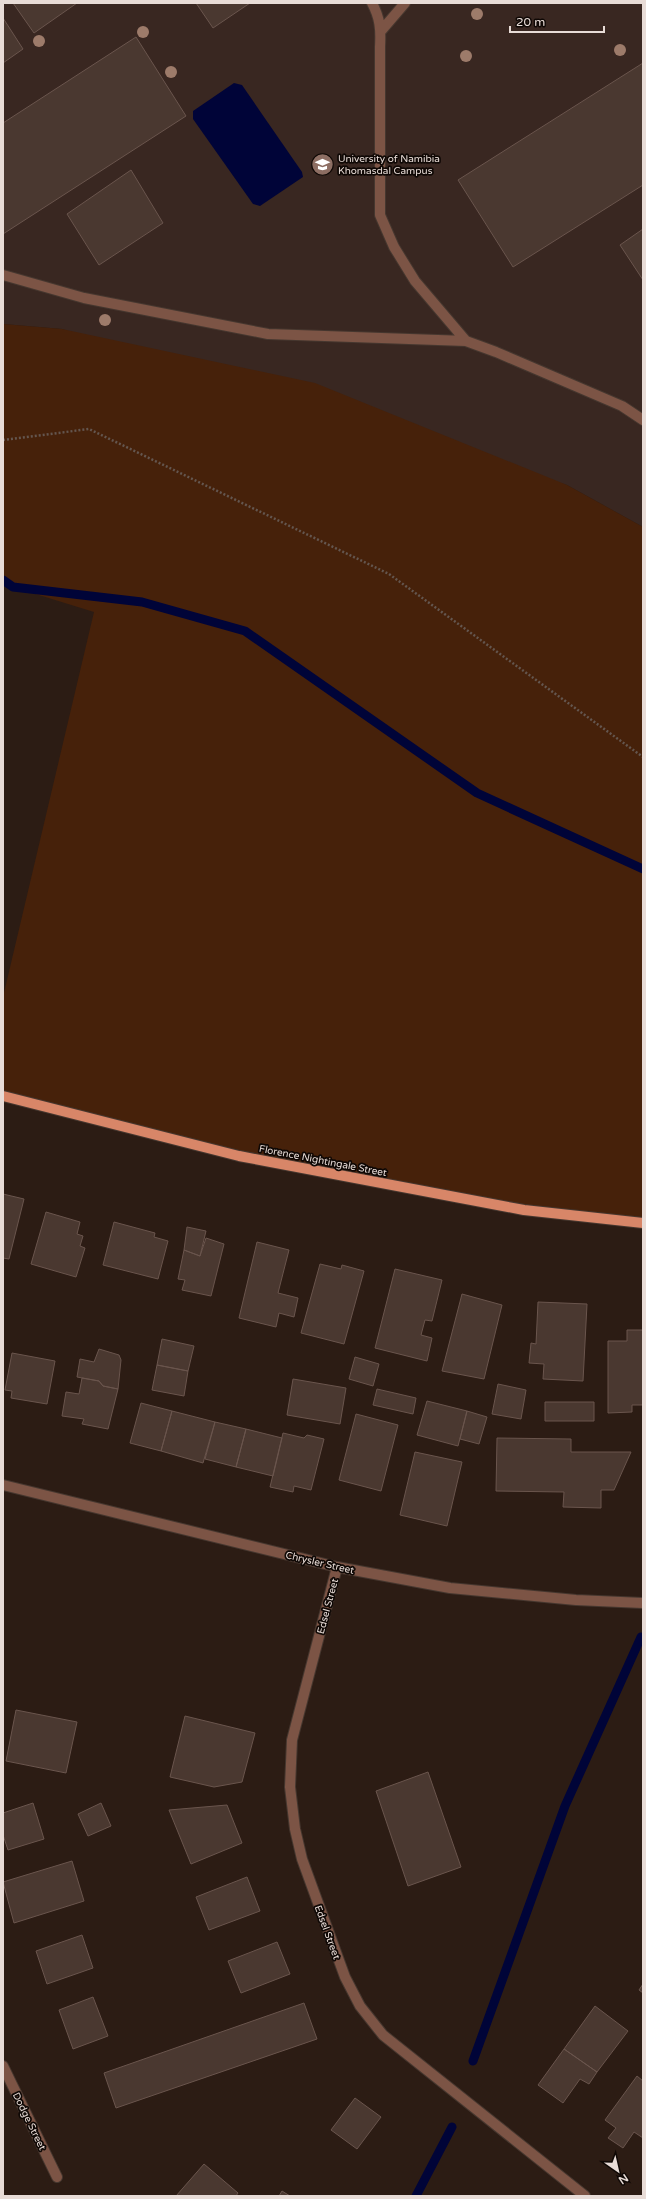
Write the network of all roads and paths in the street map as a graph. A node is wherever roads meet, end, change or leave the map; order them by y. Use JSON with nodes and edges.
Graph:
{"nodes":[{"id":1,"x":372,"y":3,"type":"edge"},
{"id":2,"x":405,"y":3,"type":"edge"},
{"id":3,"x":381,"y":31,"type":"junction"},
{"id":4,"x":3,"y":275,"type":"edge"},
{"id":5,"x":466,"y":341,"type":"junction"},
{"id":6,"x":643,"y":420,"type":"edge"},
{"id":7,"x":3,"y":440,"type":"edge"},
{"id":8,"x":643,"y":757,"type":"edge"},
{"id":9,"x":3,"y":1096,"type":"edge"},
{"id":10,"x":643,"y":1223,"type":"edge"},
{"id":11,"x":3,"y":1485,"type":"edge"},
{"id":12,"x":337,"y":1567,"type":"junction"},
{"id":13,"x":643,"y":1603,"type":"edge"},
{"id":14,"x":3,"y":2066,"type":"edge"},
{"id":15,"x":57,"y":2177,"type":"dead end"},
{"id":16,"x":585,"y":2196,"type":"edge"}],
"edges":[{"from":1,"to":3,"type":"street"},
{"from":2,"to":3,"type":"street"},
{"from":3,"to":5,"type":"street"},
{"from":4,"to":5,"type":"street"},
{"from":5,"to":6,"type":"street"},
{"from":7,"to":8,"type":"path"},
{"from":9,"to":10,"type":"main road","name":"Florence Nightingale Street"},
{"from":11,"to":12,"type":"street","name":"Chrysler Street"},
{"from":12,"to":13,"type":"street","name":"Chrysler Street"},
{"from":12,"to":16,"type":"street","name":"Edsel Street"},
{"from":14,"to":15,"type":"street","name":"Dodge Street"}]}
